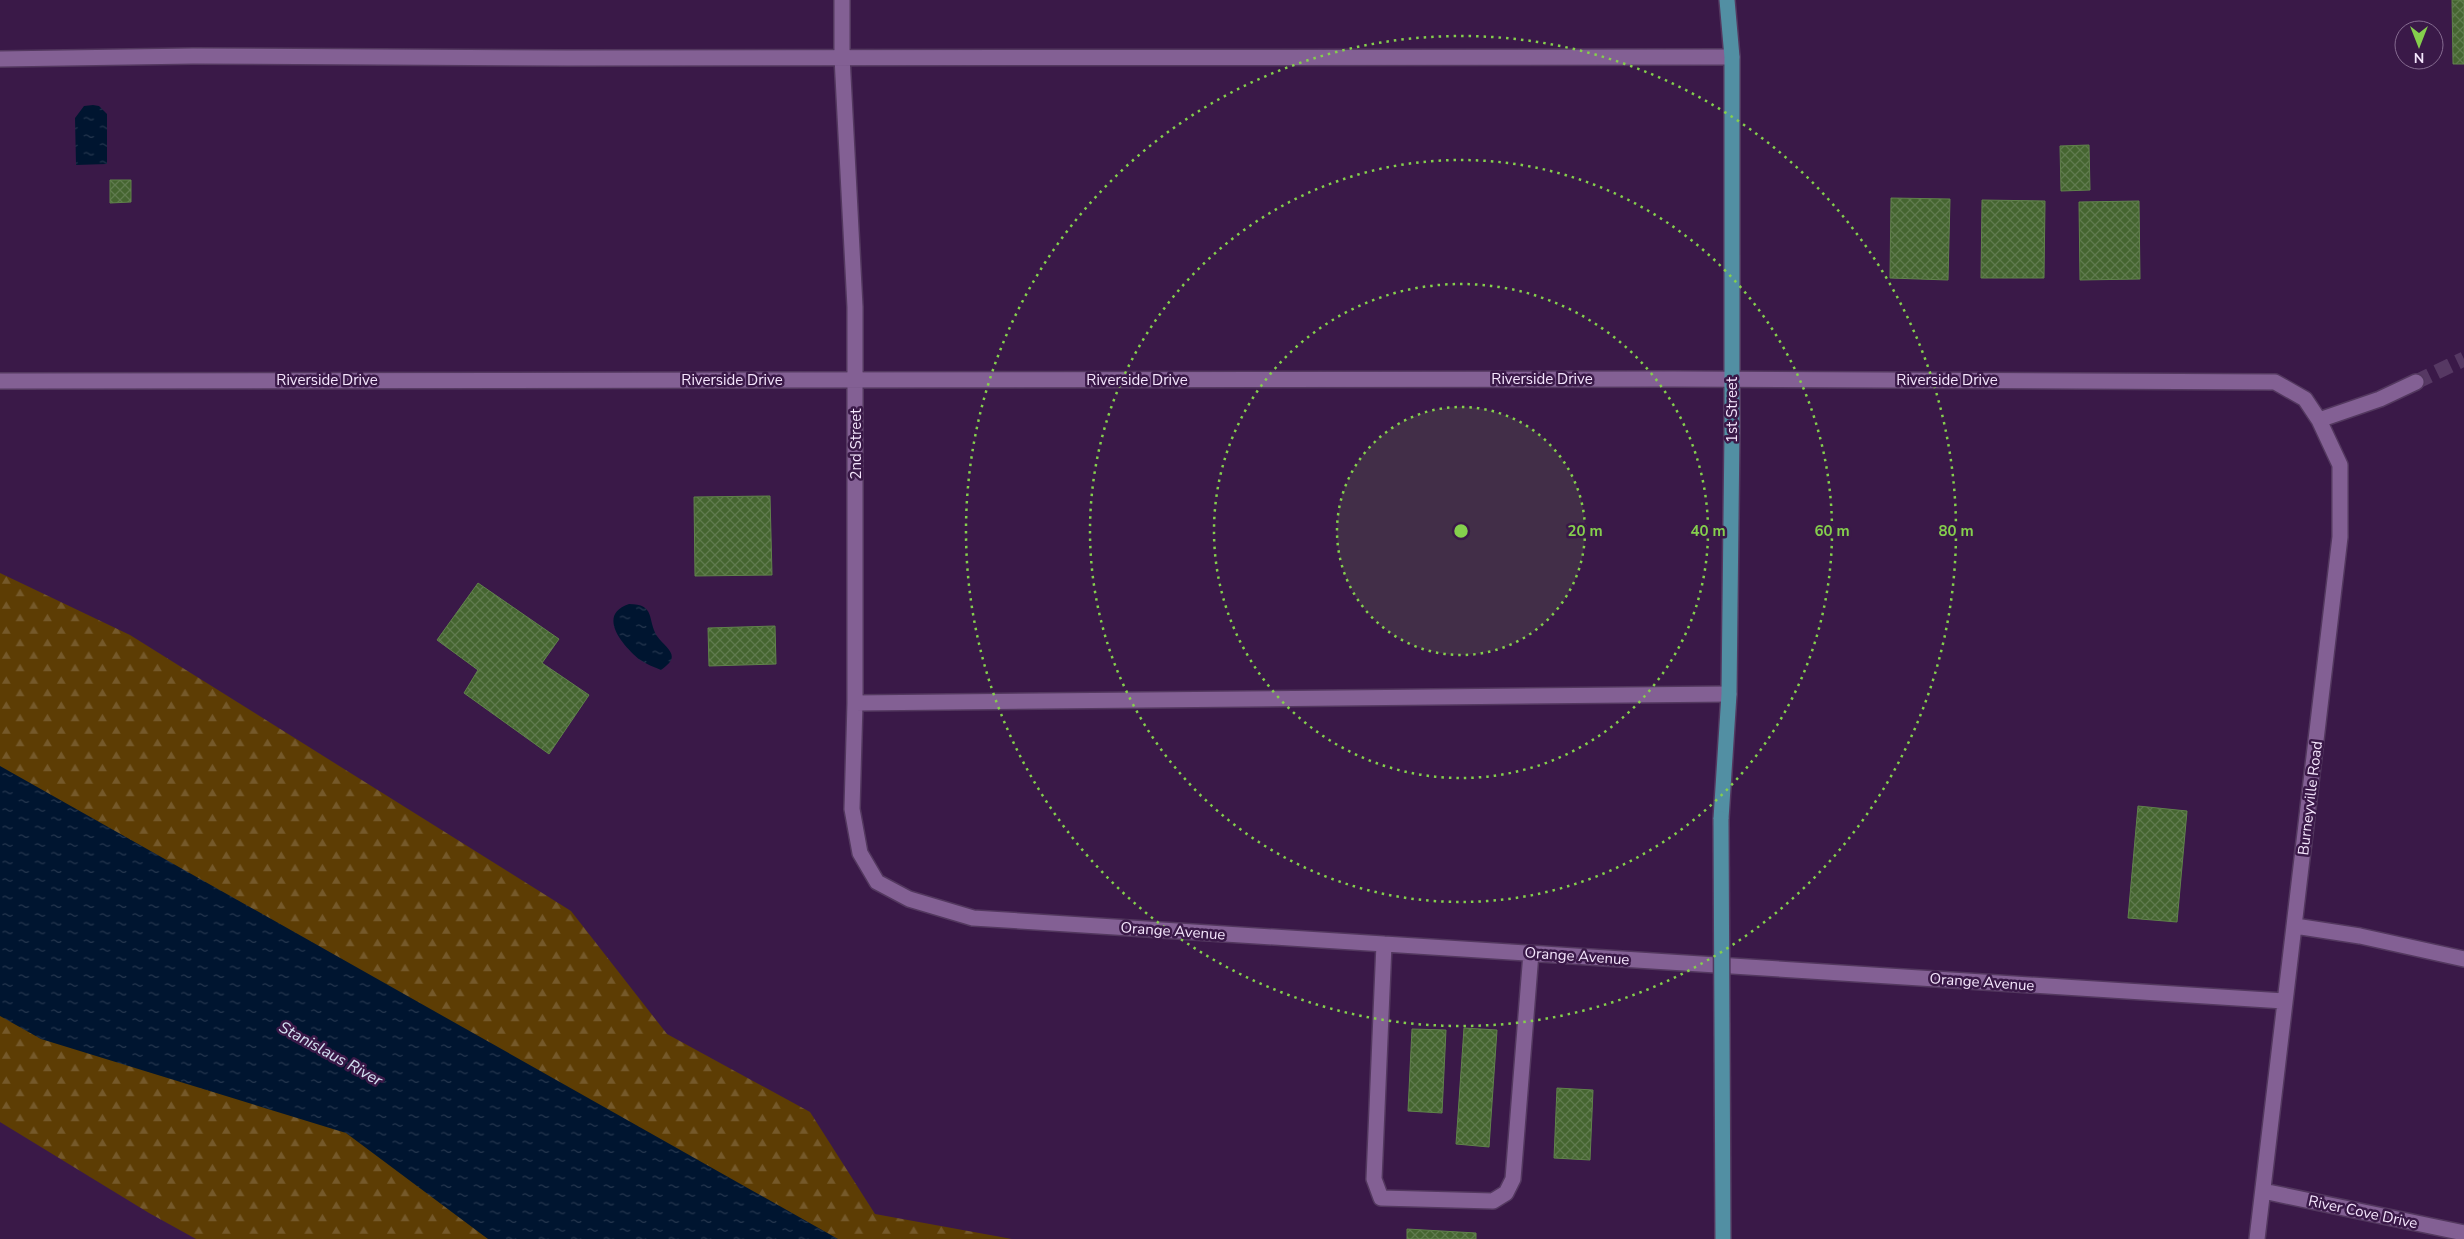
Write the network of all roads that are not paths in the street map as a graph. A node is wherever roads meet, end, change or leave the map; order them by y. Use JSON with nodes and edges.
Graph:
{"nodes":[{"id":1,"x":842,"y":0,"type":"edge"},
{"id":2,"x":1727,"y":0,"type":"edge"},
{"id":3,"x":842,"y":57,"type":"junction"},
{"id":4,"x":1732,"y":57,"type":"junction"},
{"id":5,"x":0,"y":59,"type":"edge"},
{"id":6,"x":856,"y":379,"type":"junction"},
{"id":7,"x":1732,"y":379,"type":"junction"},
{"id":8,"x":0,"y":381,"type":"edge"},
{"id":9,"x":2275,"y":382,"type":"joint"},
{"id":10,"x":2416,"y":382,"type":"tunnel mouth"},
{"id":11,"x":2319,"y":420,"type":"junction"},
{"id":12,"x":1729,"y":694,"type":"junction"},
{"id":13,"x":855,"y":703,"type":"junction"},
{"id":14,"x":877,"y":882,"type":"joint"},
{"id":15,"x":2295,"y":926,"type":"junction"},
{"id":16,"x":1384,"y":944,"type":"junction"},
{"id":17,"x":1532,"y":953,"type":"junction"},
{"id":18,"x":2464,"y":959,"type":"edge"},
{"id":19,"x":2284,"y":1001,"type":"junction"},
{"id":20,"x":2263,"y":1191,"type":"junction"},
{"id":21,"x":2464,"y":1233,"type":"edge"},
{"id":22,"x":1723,"y":1239,"type":"edge"},
{"id":23,"x":2258,"y":1239,"type":"edge"}],
"edges":[{"from":1,"to":3,"type":"street","name":"2nd Street"},
{"from":2,"to":4,"type":"main road","name":"1st Street"},
{"from":3,"to":4,"type":"street"},
{"from":3,"to":5,"type":"street"},
{"from":3,"to":6,"type":"street","name":"2nd Street"},
{"from":4,"to":7,"type":"main road","name":"1st Street"},
{"from":6,"to":7,"type":"street","name":"Riverside Drive"},
{"from":6,"to":8,"type":"street","name":"Riverside Drive"},
{"from":6,"to":13,"type":"street","name":"2nd Street"},
{"from":7,"to":9,"type":"street","name":"Riverside Drive"},
{"from":7,"to":12,"type":"main road","name":"1st Street"},
{"from":9,"to":11,"type":"street","name":"Burneyville Road"},
{"from":10,"to":11,"type":"street"},
{"from":11,"to":15,"type":"street","name":"Burneyville Road"},
{"from":12,"to":13,"type":"street"},
{"from":12,"to":22,"type":"main road","name":"1st Street","bridge":true},
{"from":13,"to":14,"type":"street","name":"2nd Street"},
{"from":14,"to":16,"type":"street","name":"Orange Avenue"},
{"from":15,"to":18,"type":"street"},
{"from":15,"to":19,"type":"street","name":"Burneyville Road"},
{"from":16,"to":17,"type":"street","name":"Orange Avenue"},
{"from":16,"to":17,"type":"street"},
{"from":17,"to":19,"type":"street","name":"Orange Avenue"},
{"from":19,"to":20,"type":"street","name":"Burneyville Road"},
{"from":20,"to":21,"type":"street","name":"River Cove Drive"},
{"from":20,"to":23,"type":"street","name":"Burneyville Road"}]}
